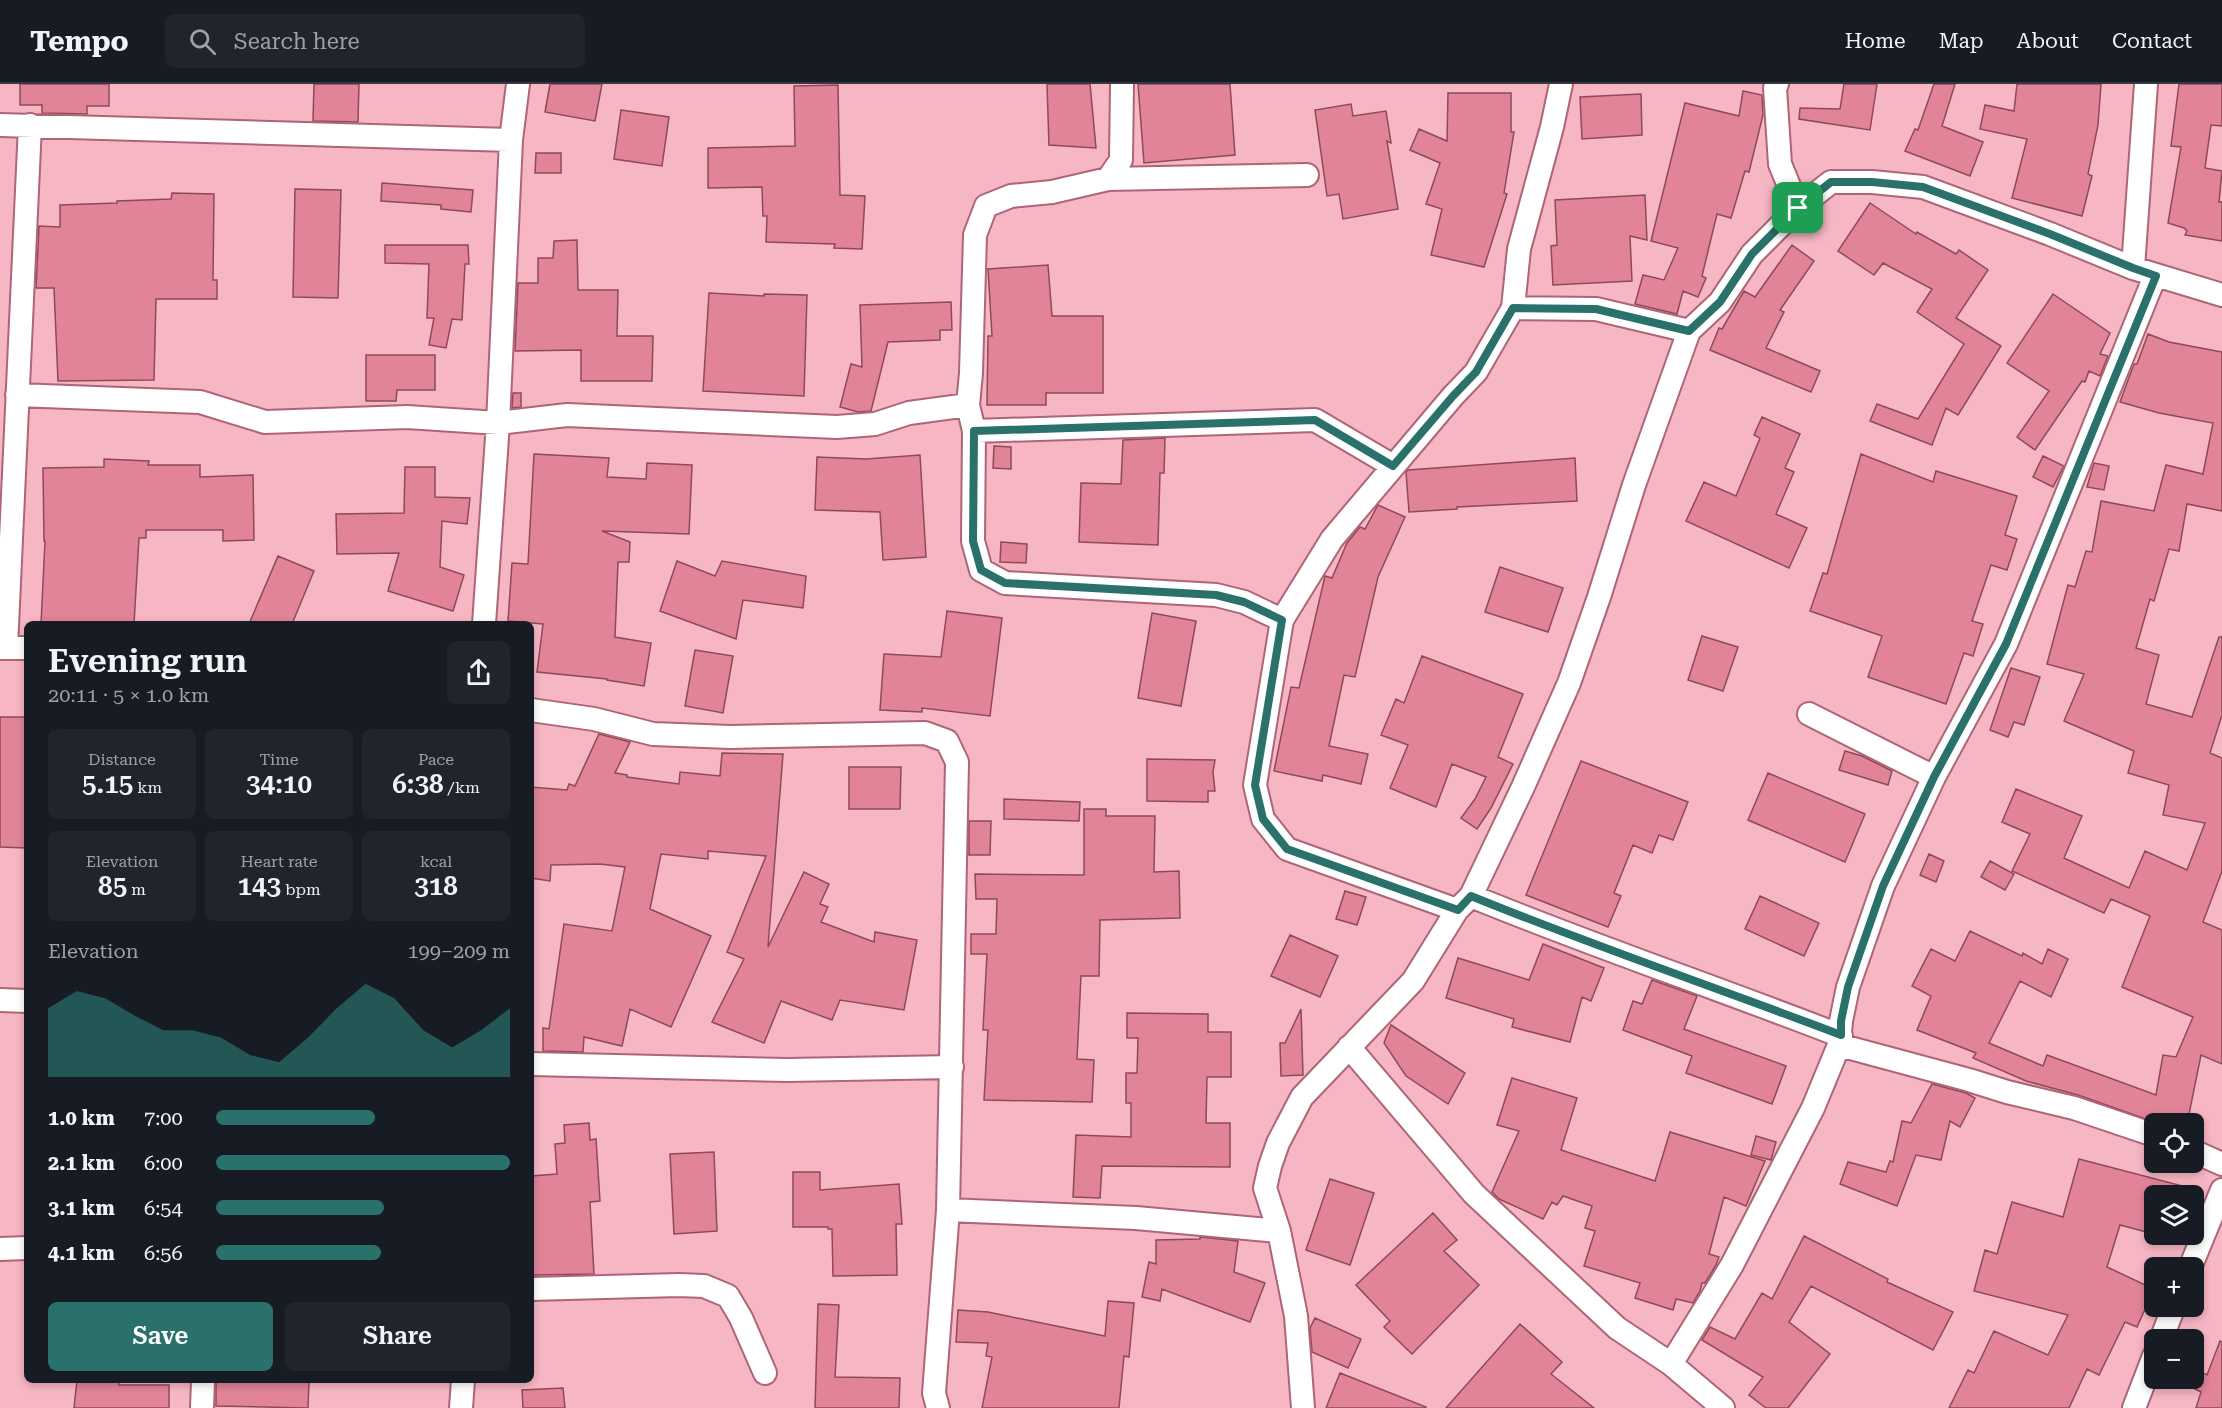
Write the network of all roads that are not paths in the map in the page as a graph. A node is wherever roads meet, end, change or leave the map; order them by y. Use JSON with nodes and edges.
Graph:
{"nodes":[{"id":1,"x":518,"y":84,"type":"edge"},
{"id":2,"x":1122,"y":84,"type":"edge"},
{"id":3,"x":1561,"y":84,"type":"edge"},
{"id":4,"x":1777,"y":84,"type":"edge"},
{"id":5,"x":2146,"y":84,"type":"edge"},
{"id":6,"x":0,"y":125,"type":"edge"},
{"id":7,"x":30,"y":125,"type":"junction"},
{"id":8,"x":511,"y":140,"type":"junction"},
{"id":9,"x":1307,"y":175,"type":"dead end"},
{"id":10,"x":1108,"y":179,"type":"junction"},
{"id":11,"x":1798,"y":208,"type":"junction"},
{"id":12,"x":2133,"y":268,"type":"junction"},
{"id":13,"x":2156,"y":276,"type":"junction"},
{"id":14,"x":2222,"y":295,"type":"edge"},
{"id":15,"x":1513,"y":308,"type":"junction"},
{"id":16,"x":1689,"y":331,"type":"junction"},
{"id":17,"x":17,"y":395,"type":"junction"},
{"id":18,"x":968,"y":405,"type":"junction"},
{"id":19,"x":498,"y":423,"type":"junction"},
{"id":20,"x":974,"y":431,"type":"junction"},
{"id":21,"x":1393,"y":466,"type":"junction"},
{"id":22,"x":1282,"y":620,"type":"junction"},
{"id":23,"x":484,"y":621,"type":"edge"},
{"id":24,"x":11,"y":648,"type":"edge"},
{"id":25,"x":534,"y":710,"type":"edge"},
{"id":26,"x":1809,"y":714,"type":"dead end"},
{"id":27,"x":1934,"y":777,"type":"junction"},
{"id":28,"x":1464,"y":903,"type":"junction"},
{"id":29,"x":0,"y":1000,"type":"edge"},
{"id":30,"x":24,"y":1001,"type":"edge"},
{"id":31,"x":1840,"y":1040,"type":"junction"},
{"id":32,"x":1349,"y":1047,"type":"junction"},
{"id":33,"x":534,"y":1064,"type":"edge"},
{"id":34,"x":952,"y":1067,"type":"junction"},
{"id":35,"x":2144,"y":1132,"type":"edge"},
{"id":36,"x":2204,"y":1155,"type":"edge"},
{"id":37,"x":2222,"y":1164,"type":"edge"},
{"id":38,"x":2222,"y":1190,"type":"edge"},
{"id":39,"x":948,"y":1210,"type":"junction"},
{"id":40,"x":1279,"y":1231,"type":"junction"},
{"id":41,"x":24,"y":1248,"type":"edge"},
{"id":42,"x":0,"y":1249,"type":"edge"},
{"id":43,"x":2195,"y":1257,"type":"edge"},
{"id":44,"x":534,"y":1289,"type":"edge"},
{"id":45,"x":1671,"y":1364,"type":"junction"},
{"id":46,"x":765,"y":1373,"type":"dead end"},
{"id":47,"x":2144,"y":1382,"type":"edge"},
{"id":48,"x":203,"y":1383,"type":"edge"},
{"id":49,"x":463,"y":1383,"type":"edge"},
{"id":50,"x":202,"y":1408,"type":"edge"},
{"id":51,"x":461,"y":1408,"type":"edge"},
{"id":52,"x":938,"y":1408,"type":"edge"},
{"id":53,"x":1303,"y":1408,"type":"edge"},
{"id":54,"x":1723,"y":1408,"type":"edge"},
{"id":55,"x":2134,"y":1408,"type":"edge"}],
"edges":[{"from":1,"to":8,"type":"street"},
{"from":2,"to":10,"type":"street"},
{"from":3,"to":15,"type":"street"},
{"from":4,"to":11,"type":"street"},
{"from":5,"to":12,"type":"street"},
{"from":6,"to":7,"type":"street"},
{"from":7,"to":8,"type":"street"},
{"from":7,"to":17,"type":"street"},
{"from":8,"to":19,"type":"street"},
{"from":9,"to":10,"type":"street"},
{"from":10,"to":18,"type":"street"},
{"from":11,"to":12,"type":"street"},
{"from":11,"to":16,"type":"street"},
{"from":12,"to":13,"type":"street"},
{"from":13,"to":14,"type":"street"},
{"from":13,"to":27,"type":"street"},
{"from":15,"to":16,"type":"street"},
{"from":15,"to":21,"type":"street"},
{"from":16,"to":28,"type":"street"},
{"from":17,"to":19,"type":"street"},
{"from":17,"to":24,"type":"street"},
{"from":18,"to":19,"type":"street"},
{"from":18,"to":20,"type":"street"},
{"from":19,"to":23,"type":"street"},
{"from":20,"to":21,"type":"street"},
{"from":20,"to":22,"type":"street"},
{"from":21,"to":22,"type":"street"},
{"from":22,"to":28,"type":"street"},
{"from":25,"to":34,"type":"street"},
{"from":26,"to":27,"type":"street"},
{"from":27,"to":31,"type":"street"},
{"from":28,"to":31,"type":"street"},
{"from":28,"to":32,"type":"street"},
{"from":29,"to":30,"type":"street"},
{"from":31,"to":35,"type":"street"},
{"from":31,"to":45,"type":"street"},
{"from":32,"to":40,"type":"street"},
{"from":32,"to":45,"type":"street"},
{"from":33,"to":34,"type":"street"},
{"from":34,"to":39,"type":"street"},
{"from":36,"to":37,"type":"street"},
{"from":38,"to":43,"type":"street"},
{"from":39,"to":40,"type":"street"},
{"from":39,"to":52,"type":"street"},
{"from":40,"to":53,"type":"street"},
{"from":41,"to":42,"type":"street"},
{"from":44,"to":46,"type":"street"},
{"from":45,"to":54,"type":"street"},
{"from":47,"to":55,"type":"street"},
{"from":48,"to":50,"type":"street"},
{"from":49,"to":51,"type":"street"}]}
